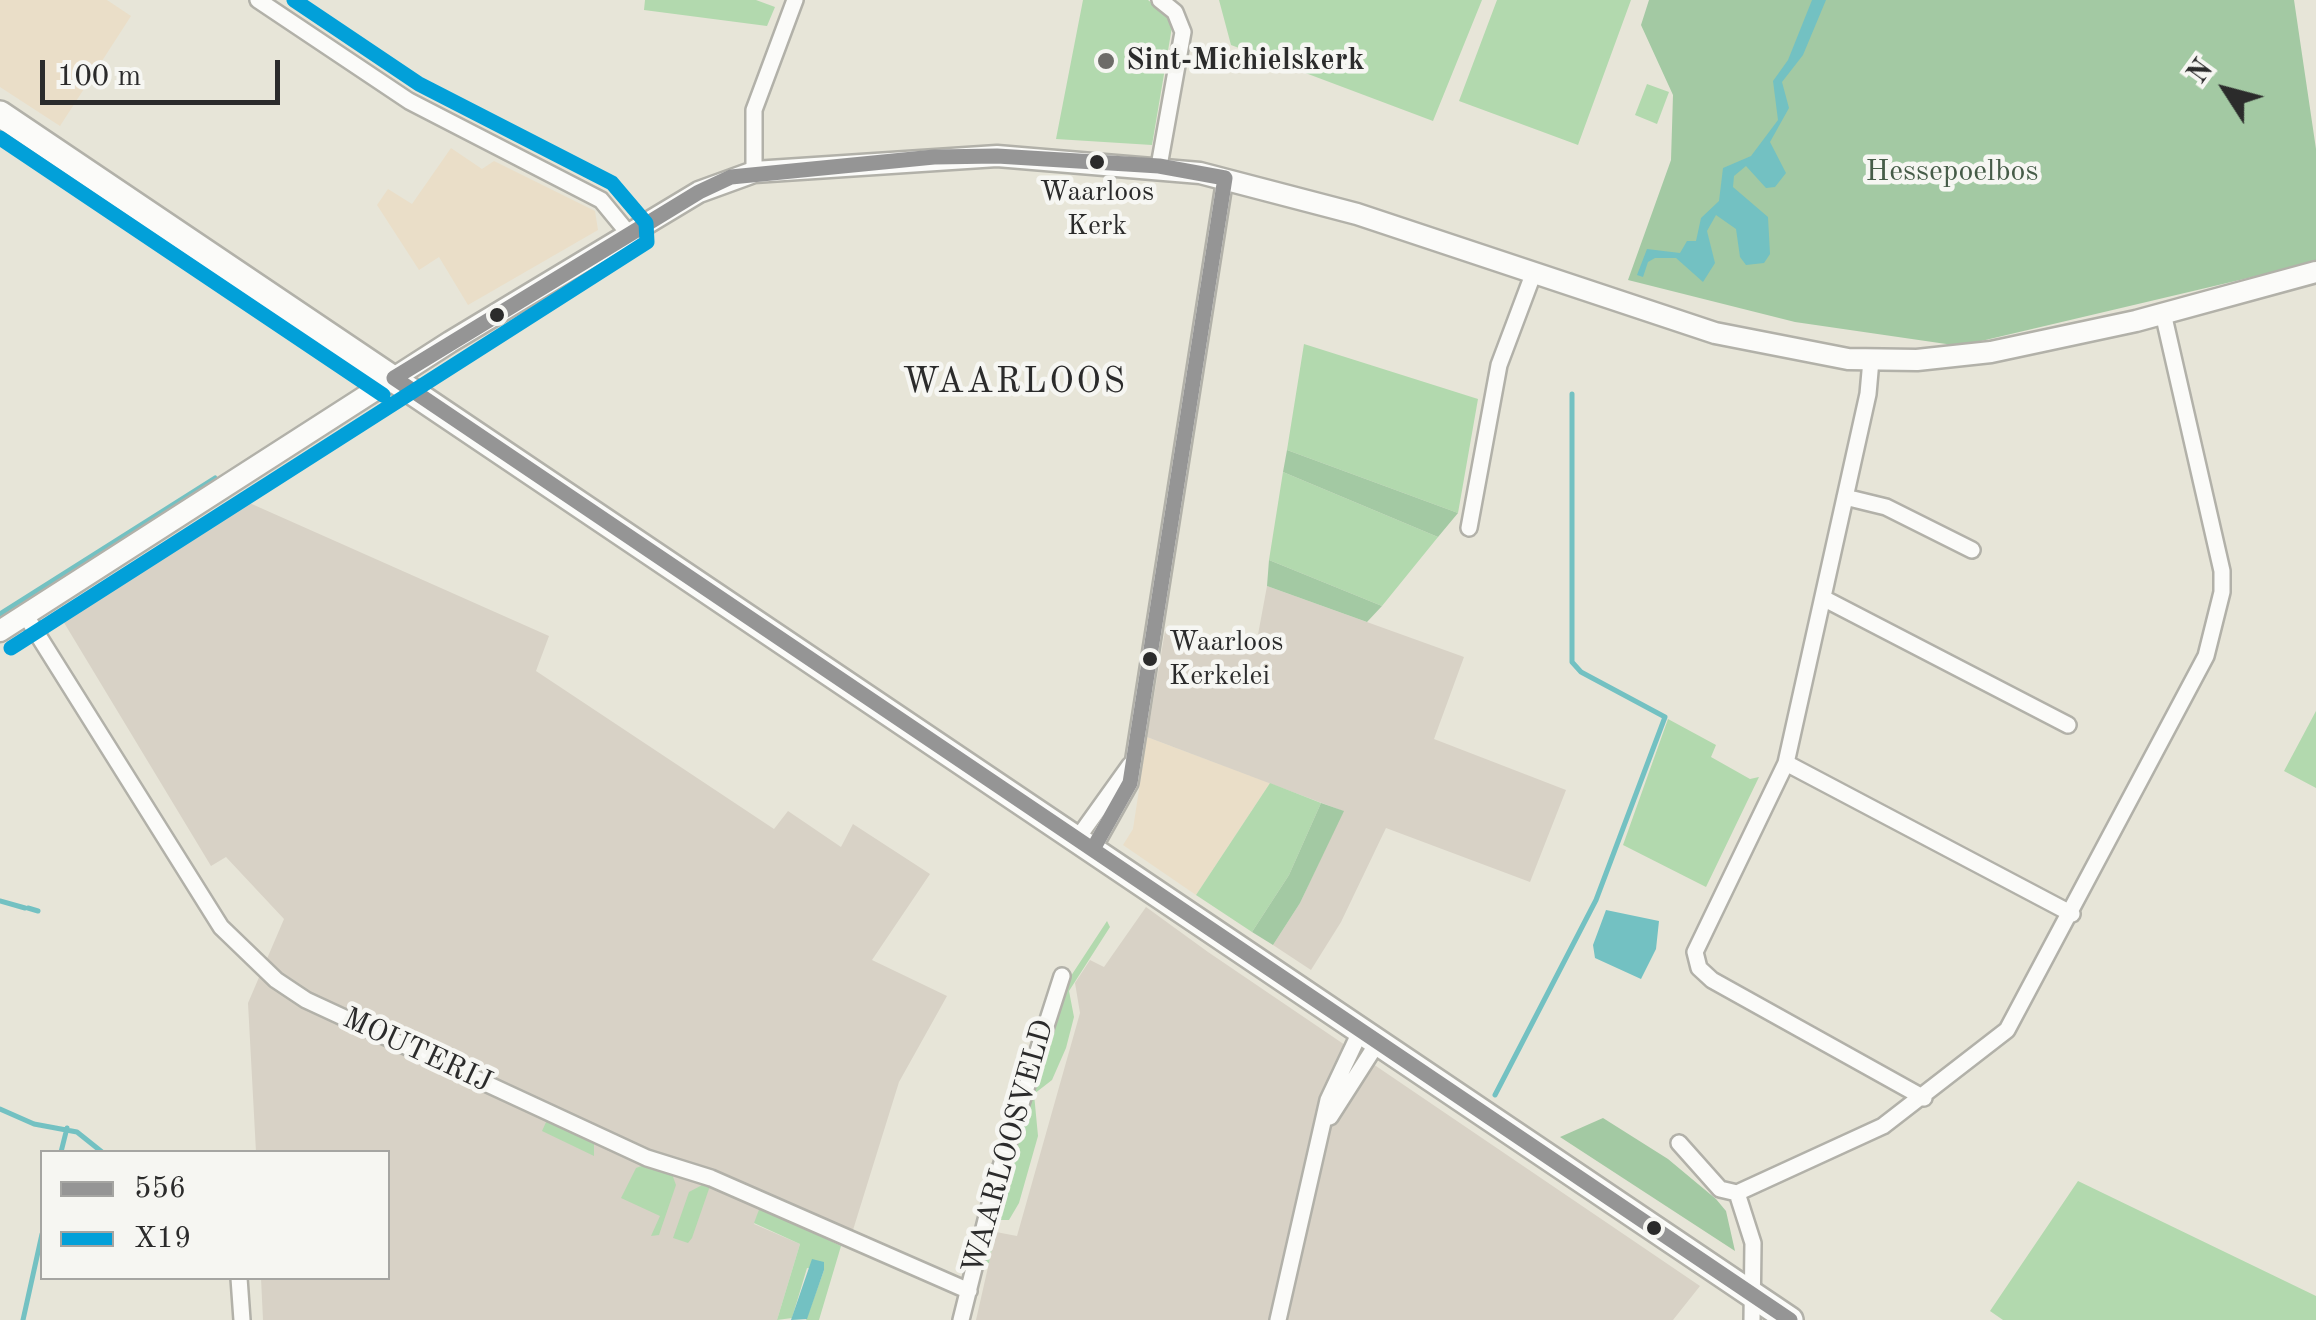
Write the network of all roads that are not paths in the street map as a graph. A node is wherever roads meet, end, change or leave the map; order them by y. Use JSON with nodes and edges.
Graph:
{"nodes":[{"id":1,"x":258,"y":0,"type":"edge"},
{"id":2,"x":795,"y":0,"type":"edge"},
{"id":3,"x":1160,"y":0,"type":"edge"},
{"id":4,"x":0,"y":114,"type":"edge"},
{"id":5,"x":1159,"y":166,"type":"junction"},
{"id":6,"x":754,"y":172,"type":"junction"},
{"id":7,"x":1225,"y":178,"type":"junction"},
{"id":8,"x":629,"y":234,"type":"junction"},
{"id":9,"x":1534,"y":272,"type":"junction"},
{"id":10,"x":2316,"y":272,"type":"edge"},
{"id":11,"x":2163,"y":313,"type":"junction"},
{"id":12,"x":1871,"y":360,"type":"junction"},
{"id":13,"x":394,"y":378,"type":"junction"},
{"id":14,"x":1845,"y":497,"type":"junction"},
{"id":15,"x":1470,"y":528,"type":"dead end"},
{"id":16,"x":1972,"y":550,"type":"dead end"},
{"id":17,"x":1824,"y":598,"type":"junction"},
{"id":18,"x":26,"y":616,"type":"junction"},
{"id":19,"x":0,"y":632,"type":"edge"},
{"id":20,"x":2068,"y":725,"type":"dead end"},
{"id":21,"x":1786,"y":764,"type":"junction"},
{"id":22,"x":1085,"y":844,"type":"junction"},
{"id":23,"x":2072,"y":914,"type":"junction"},
{"id":24,"x":1062,"y":976,"type":"dead end"},
{"id":25,"x":1370,"y":1036,"type":"junction"},
{"id":26,"x":1924,"y":1098,"type":"junction"},
{"id":27,"x":1680,"y":1143,"type":"dead end"},
{"id":28,"x":1737,"y":1193,"type":"junction"},
{"id":29,"x":239,"y":1280,"type":"edge"},
{"id":30,"x":969,"y":1291,"type":"junction"},
{"id":31,"x":1750,"y":1293,"type":"junction"},
{"id":32,"x":242,"y":1320,"type":"edge"},
{"id":33,"x":961,"y":1320,"type":"edge"},
{"id":34,"x":1278,"y":1320,"type":"edge"},
{"id":35,"x":1752,"y":1320,"type":"edge"},
{"id":36,"x":1790,"y":1320,"type":"edge"}],
"edges":[{"from":1,"to":8,"type":"street"},
{"from":2,"to":6,"type":"street"},
{"from":3,"to":5,"type":"street"},
{"from":4,"to":13,"type":"main road"},
{"from":5,"to":6,"type":"street"},
{"from":5,"to":7,"type":"street"},
{"from":6,"to":8,"type":"street"},
{"from":7,"to":9,"type":"street"},
{"from":7,"to":22,"type":"street"},
{"from":8,"to":13,"type":"street"},
{"from":9,"to":12,"type":"street"},
{"from":9,"to":15,"type":"street"},
{"from":10,"to":11,"type":"street"},
{"from":11,"to":12,"type":"street"},
{"from":11,"to":23,"type":"street"},
{"from":12,"to":14,"type":"street"},
{"from":13,"to":18,"type":"street"},
{"from":13,"to":22,"type":"main road"},
{"from":14,"to":16,"type":"street"},
{"from":14,"to":17,"type":"street"},
{"from":17,"to":20,"type":"street"},
{"from":17,"to":21,"type":"street"},
{"from":18,"to":19,"type":"street"},
{"from":18,"to":30,"type":"street","name":"MOUTERIJ"},
{"from":21,"to":23,"type":"street"},
{"from":21,"to":26,"type":"street"},
{"from":22,"to":25,"type":"main road"},
{"from":23,"to":26,"type":"street"},
{"from":24,"to":30,"type":"street","name":"WAARLOOSVELD"},
{"from":25,"to":31,"type":"main road"},
{"from":25,"to":34,"type":"street"},
{"from":26,"to":28,"type":"street"},
{"from":27,"to":28,"type":"street"},
{"from":28,"to":31,"type":"street"},
{"from":29,"to":32,"type":"street"},
{"from":30,"to":33,"type":"street","name":"WAARLOOSVELD"},
{"from":31,"to":35,"type":"street"},
{"from":31,"to":36,"type":"main road"}]}
